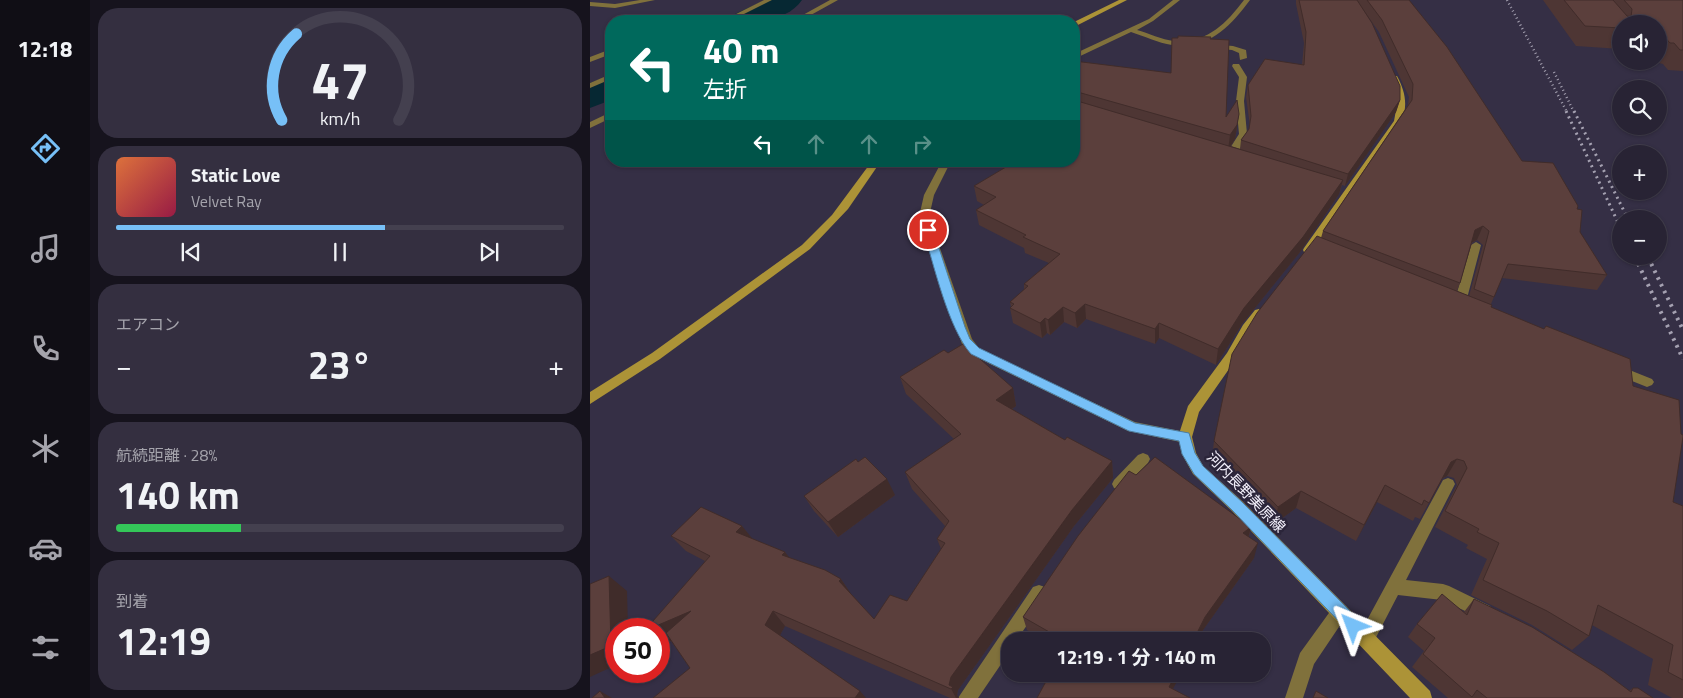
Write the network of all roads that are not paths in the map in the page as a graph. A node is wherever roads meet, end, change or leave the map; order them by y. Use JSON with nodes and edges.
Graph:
{"nodes":[{"id":1,"x":652,"y":0,"type":"edge"},
{"id":2,"x":769,"y":0,"type":"edge"},
{"id":3,"x":835,"y":0,"type":"edge"},
{"id":4,"x":1124,"y":0,"type":"edge"},
{"id":5,"x":1177,"y":0,"type":"edge"},
{"id":6,"x":1247,"y":0,"type":"edge"},
{"id":7,"x":590,"y":4,"type":"edge"},
{"id":8,"x":738,"y":15,"type":"edge"},
{"id":9,"x":806,"y":15,"type":"edge"},
{"id":10,"x":1080,"y":22,"type":"edge"},
{"id":11,"x":1131,"y":30,"type":"junction"},
{"id":12,"x":1201,"y":42,"type":"junction"},
{"id":13,"x":605,"y":54,"type":"edge"},
{"id":14,"x":1080,"y":54,"type":"edge"},
{"id":15,"x":1243,"y":58,"type":"dead end"},
{"id":16,"x":590,"y":60,"type":"edge"},
{"id":17,"x":1236,"y":66,"type":"dead end"},
{"id":18,"x":1390,"y":69,"type":"edge"},
{"id":19,"x":605,"y":79,"type":"edge"},
{"id":20,"x":590,"y":86,"type":"edge"},
{"id":21,"x":605,"y":118,"type":"edge"},
{"id":22,"x":590,"y":125,"type":"edge"},
{"id":23,"x":1243,"y":160,"type":"edge"},
{"id":24,"x":873,"y":167,"type":"edge"},
{"id":25,"x":944,"y":167,"type":"edge"},
{"id":26,"x":1476,"y":246,"type":"edge"},
{"id":27,"x":1299,"y":262,"type":"edge"},
{"id":28,"x":1264,"y":306,"type":"edge"},
{"id":29,"x":1459,"y":306,"type":"edge"},
{"id":30,"x":1602,"y":364,"type":"edge"},
{"id":31,"x":1647,"y":382,"type":"dead end"},
{"id":32,"x":590,"y":399,"type":"edge"},
{"id":33,"x":1185,"y":437,"type":"junction"},
{"id":34,"x":1144,"y":460,"type":"dead end"},
{"id":35,"x":1448,"y":484,"type":"edge"},
{"id":36,"x":1110,"y":496,"type":"edge"},
{"id":37,"x":1048,"y":581,"type":"edge"},
{"id":38,"x":1394,"y":587,"type":"junction"},
{"id":39,"x":1340,"y":612,"type":"junction"},
{"id":40,"x":1499,"y":620,"type":"edge"},
{"id":41,"x":1366,"y":639,"type":"junction"},
{"id":42,"x":967,"y":698,"type":"edge"},
{"id":43,"x":1294,"y":698,"type":"edge"},
{"id":44,"x":1423,"y":698,"type":"edge"}],
"edges":[{"from":1,"to":7,"type":"street"},
{"from":2,"to":8,"type":"street"},
{"from":3,"to":9,"type":"street"},
{"from":4,"to":10,"type":"main road"},
{"from":5,"to":11,"type":"street"},
{"from":6,"to":12,"type":"street"},
{"from":11,"to":12,"type":"street"},
{"from":11,"to":14,"type":"street"},
{"from":12,"to":15,"type":"street"},
{"from":13,"to":16,"type":"street"},
{"from":17,"to":23,"type":"street"},
{"from":18,"to":27,"type":"main road"},
{"from":19,"to":20,"type":"street"},
{"from":21,"to":22,"type":"street"},
{"from":24,"to":32,"type":"main road"},
{"from":25,"to":33,"type":"street"},
{"from":26,"to":29,"type":"street"},
{"from":28,"to":33,"type":"main road"},
{"from":30,"to":31,"type":"street"},
{"from":33,"to":39,"type":"main road","name":"河内長野美原線"},
{"from":34,"to":36,"type":"street"},
{"from":35,"to":38,"type":"street"},
{"from":37,"to":42,"type":"street"},
{"from":38,"to":40,"type":"street"},
{"from":38,"to":41,"type":"street"},
{"from":39,"to":41,"type":"main road","name":"河内長野美原線"},
{"from":39,"to":43,"type":"street"},
{"from":41,"to":44,"type":"main road","name":"河内長野美原線"}]}
